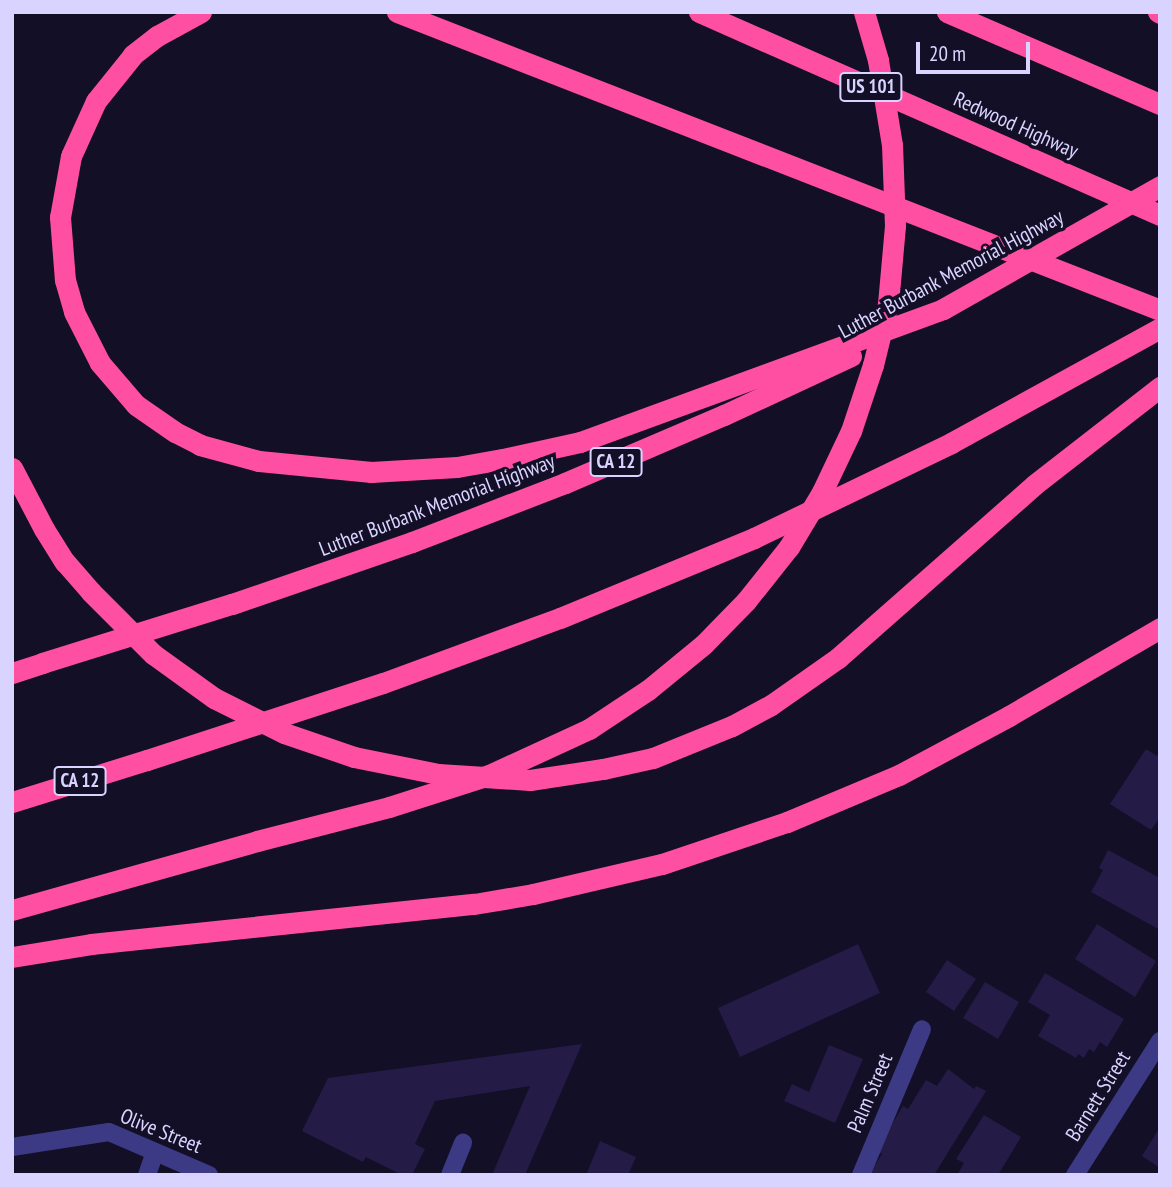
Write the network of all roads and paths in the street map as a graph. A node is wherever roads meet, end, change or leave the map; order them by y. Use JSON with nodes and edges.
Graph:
{"nodes":[{"id":1,"x":201,"y":12,"type":"edge"},
{"id":2,"x":397,"y":12,"type":"edge"},
{"id":3,"x":699,"y":12,"type":"edge"},
{"id":4,"x":863,"y":12,"type":"edge"},
{"id":5,"x":947,"y":12,"type":"edge"},
{"id":6,"x":1160,"y":104,"type":"edge"},
{"id":7,"x":1160,"y":170,"type":"edge"},
{"id":8,"x":1160,"y":186,"type":"edge"},
{"id":9,"x":1160,"y":215,"type":"edge"},
{"id":10,"x":1103,"y":220,"type":"junction"},
{"id":11,"x":943,"y":309,"type":"junction"},
{"id":12,"x":1160,"y":310,"type":"edge"},
{"id":13,"x":1160,"y":328,"type":"edge"},
{"id":14,"x":1160,"y":387,"type":"edge"},
{"id":15,"x":12,"y":468,"type":"edge"},
{"id":16,"x":1160,"y":628,"type":"edge"},
{"id":17,"x":12,"y":673,"type":"edge"},
{"id":18,"x":12,"y":802,"type":"edge"},
{"id":19,"x":12,"y":910,"type":"edge"},
{"id":20,"x":12,"y":957,"type":"edge"},
{"id":21,"x":922,"y":1029,"type":"dead end"},
{"id":22,"x":1160,"y":1041,"type":"edge"},
{"id":23,"x":463,"y":1142,"type":"dead end"},
{"id":24,"x":12,"y":1147,"type":"edge"},
{"id":25,"x":155,"y":1152,"type":"junction"},
{"id":26,"x":146,"y":1175,"type":"edge"},
{"id":27,"x":208,"y":1175,"type":"edge"},
{"id":28,"x":450,"y":1175,"type":"edge"},
{"id":29,"x":861,"y":1175,"type":"edge"},
{"id":30,"x":1075,"y":1175,"type":"edge"}],
"edges":[{"from":1,"to":11,"type":"highway"},
{"from":2,"to":12,"type":"highway"},
{"from":3,"to":9,"type":"highway","name":"Redwood Highway","number":"US 101"},
{"from":4,"to":19,"type":"highway","bridge":true},
{"from":5,"to":6,"type":"highway"},
{"from":7,"to":10,"type":"highway","bridge":true},
{"from":8,"to":10,"type":"highway","name":"Luther Burbank Memorial Highway","number":"CA 12","bridge":true},
{"from":10,"to":11,"type":"highway","name":"Luther Burbank Memorial Highway","number":"CA 12","bridge":true},
{"from":11,"to":17,"type":"highway","name":"Luther Burbank Memorial Highway","number":"CA 12","bridge":true},
{"from":13,"to":18,"type":"highway","number":"CA 12","bridge":true},
{"from":14,"to":15,"type":"highway"},
{"from":16,"to":20,"type":"highway"},
{"from":21,"to":29,"type":"street","name":"Palm Street"},
{"from":22,"to":30,"type":"street","name":"Barnett Street"},
{"from":23,"to":28,"type":"street"},
{"from":24,"to":25,"type":"street","name":"Olive Street"},
{"from":25,"to":26,"type":"street"},
{"from":25,"to":27,"type":"street","name":"Olive Street"}]}
